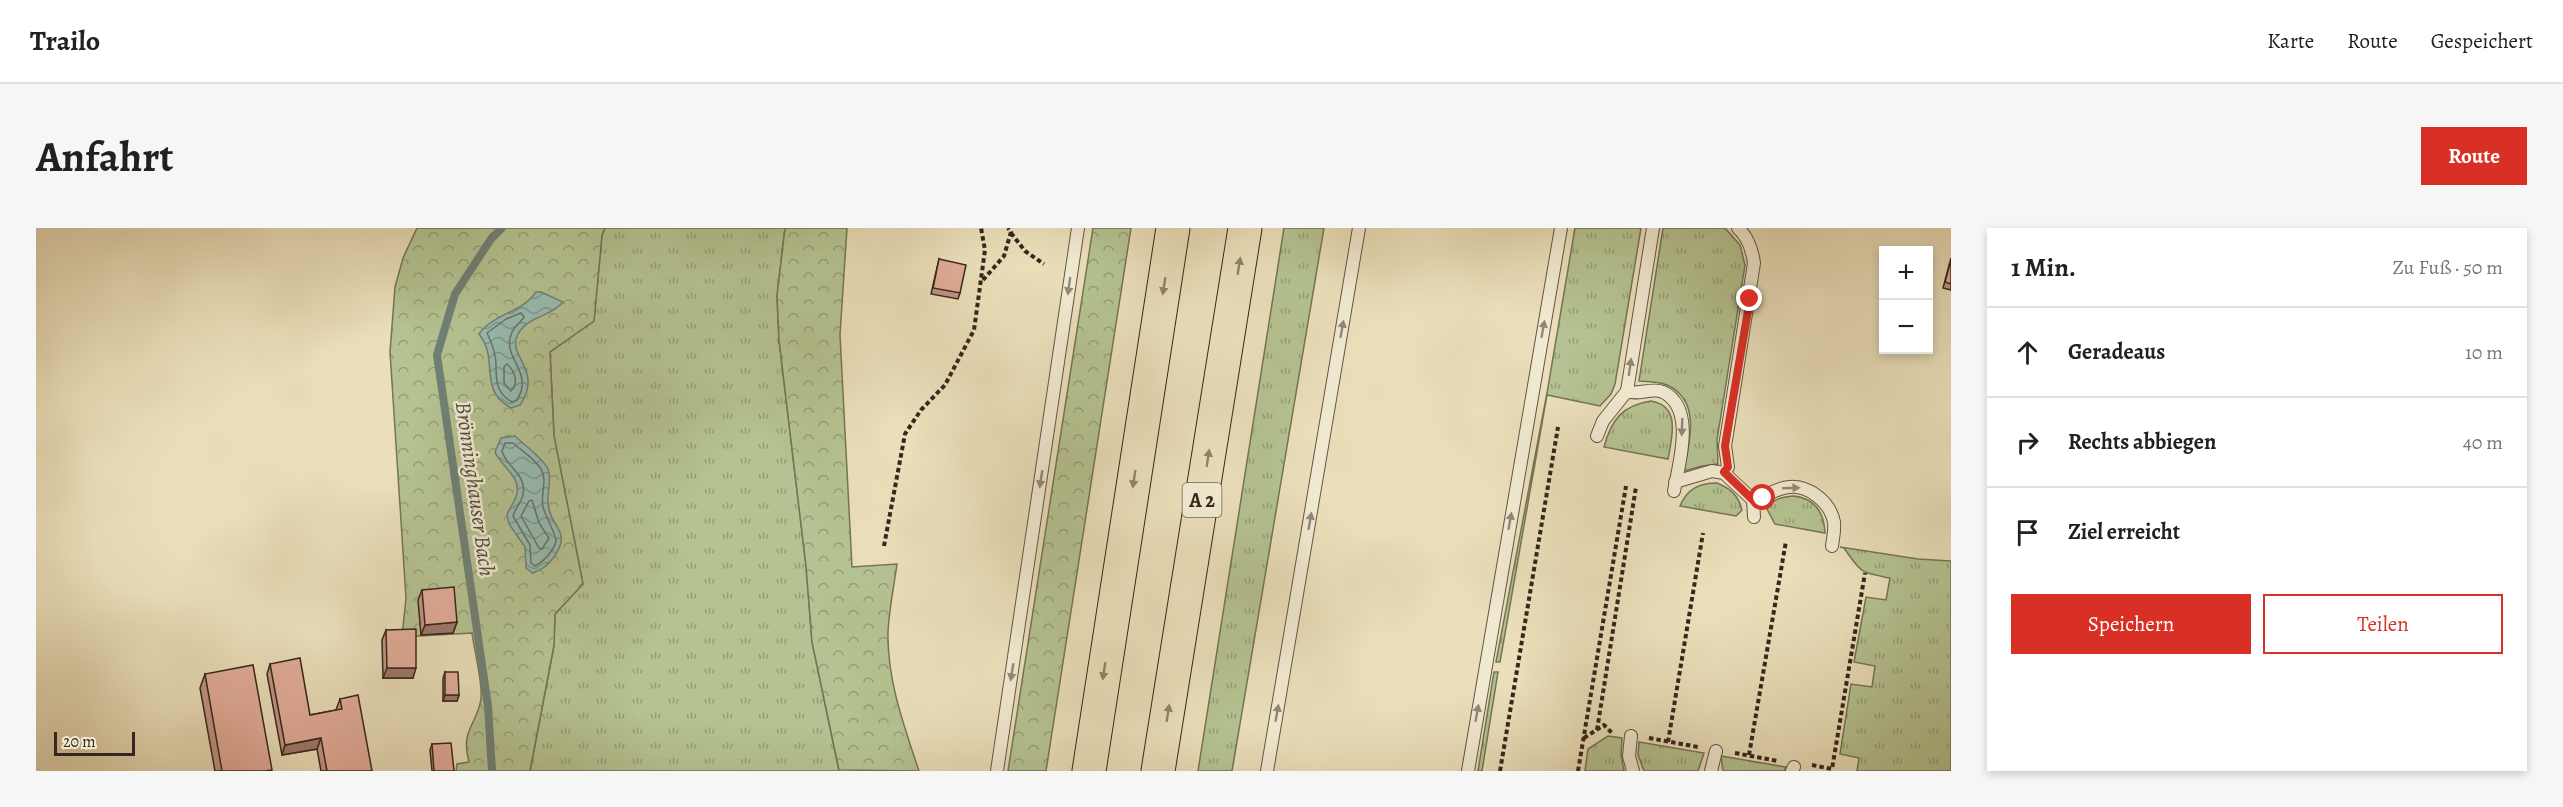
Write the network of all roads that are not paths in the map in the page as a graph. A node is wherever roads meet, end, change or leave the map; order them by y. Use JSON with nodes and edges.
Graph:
{"nodes":[{"id":1,"x":1078,"y":228,"type":"edge"},
{"id":2,"x":1173,"y":228,"type":"edge"},
{"id":3,"x":1245,"y":228,"type":"edge"},
{"id":4,"x":1359,"y":228,"type":"edge"},
{"id":5,"x":1561,"y":228,"type":"edge"},
{"id":6,"x":1653,"y":228,"type":"edge"},
{"id":7,"x":1738,"y":228,"type":"edge"},
{"id":8,"x":1627,"y":391,"type":"junction"},
{"id":9,"x":1597,"y":436,"type":"dead end"},
{"id":10,"x":1724,"y":472,"type":"junction"},
{"id":11,"x":1753,"y":500,"type":"junction"},
{"id":12,"x":1754,"y":517,"type":"dead end"},
{"id":13,"x":1832,"y":546,"type":"dead end"},
{"id":14,"x":1631,"y":736,"type":"road end"},
{"id":15,"x":1716,"y":751,"type":"road end"},
{"id":16,"x":997,"y":771,"type":"edge"},
{"id":17,"x":1089,"y":771,"type":"edge"},
{"id":18,"x":1158,"y":771,"type":"edge"},
{"id":19,"x":1267,"y":771,"type":"edge"},
{"id":20,"x":1468,"y":771,"type":"edge"},
{"id":21,"x":1633,"y":771,"type":"edge"},
{"id":22,"x":1712,"y":771,"type":"edge"}],
"edges":[{"from":1,"to":16,"type":"lane","one_way":true},
{"from":2,"to":17,"type":"highway","one_way":true},
{"from":18,"to":3,"type":"highway","number":"A 2","one_way":true},
{"from":19,"to":4,"type":"lane","one_way":true},
{"from":20,"to":5,"type":"lane","one_way":true},
{"from":8,"to":6,"type":"lane","one_way":true},
{"from":7,"to":10,"type":"lane"},
{"from":8,"to":9,"type":"lane"},
{"from":8,"to":10,"type":"lane","one_way":true},
{"from":10,"to":11,"type":"lane"},
{"from":11,"to":12,"type":"lane"},
{"from":11,"to":13,"type":"lane","one_way":true},
{"from":14,"to":21,"type":"lane"},
{"from":15,"to":22,"type":"lane"}]}
